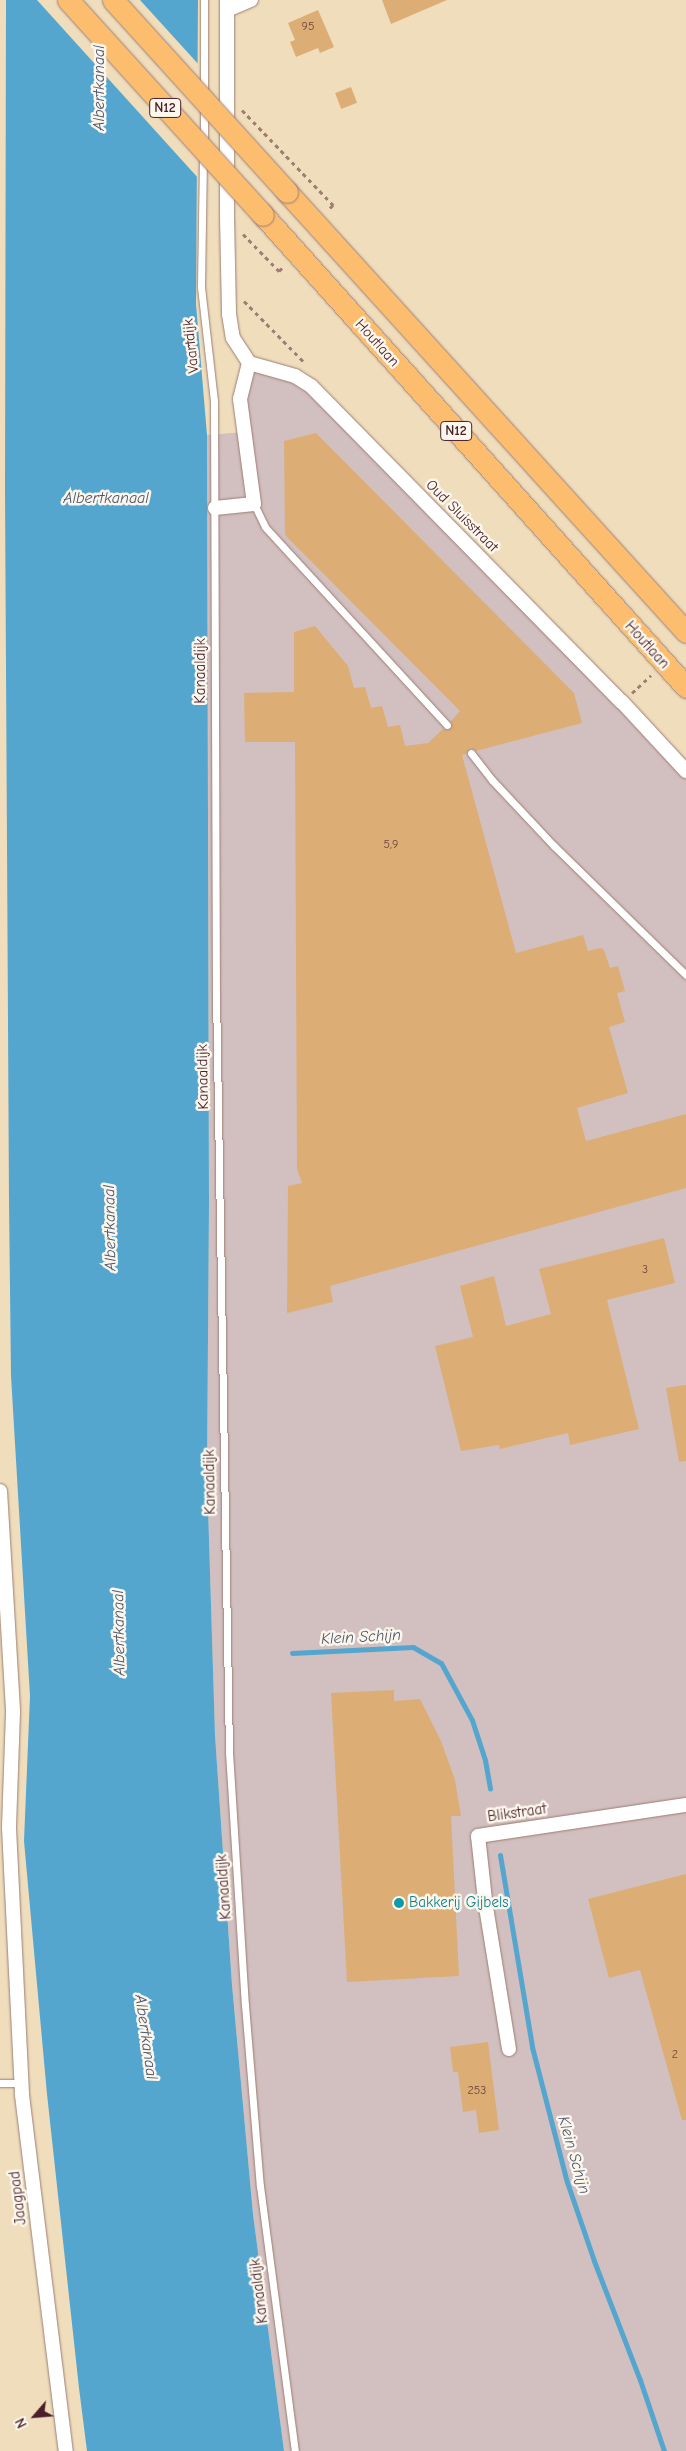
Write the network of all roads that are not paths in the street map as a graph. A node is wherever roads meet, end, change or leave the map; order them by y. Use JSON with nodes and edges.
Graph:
{"nodes":[{"id":1,"x":68,"y":0,"type":"edge"},
{"id":2,"x":113,"y":0,"type":"edge"},
{"id":3,"x":204,"y":0,"type":"edge"},
{"id":4,"x":250,"y":0,"type":"edge"},
{"id":5,"x":227,"y":5,"type":"edge"},
{"id":6,"x":249,"y":364,"type":"junction"},
{"id":7,"x":254,"y":504,"type":"junction"},
{"id":8,"x":215,"y":508,"type":"junction"},
{"id":9,"x":686,"y":632,"type":"edge"},
{"id":10,"x":686,"y":687,"type":"edge"},
{"id":11,"x":447,"y":725,"type":"dead end"},
{"id":12,"x":471,"y":753,"type":"dead end"},
{"id":13,"x":686,"y":771,"type":"edge"},
{"id":14,"x":686,"y":975,"type":"edge"},
{"id":15,"x":0,"y":1491,"type":"edge"},
{"id":16,"x":686,"y":1805,"type":"edge"},
{"id":17,"x":509,"y":2049,"type":"dead end"},
{"id":18,"x":0,"y":2083,"type":"edge"},
{"id":19,"x":22,"y":2083,"type":"junction"},
{"id":20,"x":66,"y":2451,"type":"edge"},
{"id":21,"x":295,"y":2451,"type":"edge"}],
"edges":[{"from":1,"to":10,"type":"main road","name":"Houtlaan","number":"N12","bridge":true},
{"from":2,"to":9,"type":"main road","number":"N12","bridge":true},
{"from":3,"to":8,"type":"lane","name":"Vaartdijk"},
{"from":4,"to":5,"type":"street"},
{"from":5,"to":6,"type":"street"},
{"from":6,"to":7,"type":"street"},
{"from":6,"to":13,"type":"street","name":"Oud Sluisstraat"},
{"from":7,"to":8,"type":"street"},
{"from":7,"to":11,"type":"lane"},
{"from":8,"to":21,"type":"lane","name":"Kanaaldijk"},
{"from":12,"to":14,"type":"lane"},
{"from":15,"to":19,"type":"street","name":"Jaagpad"},
{"from":16,"to":17,"type":"street","name":"Blikstraat"},
{"from":18,"to":19,"type":"lane"},
{"from":19,"to":20,"type":"street","name":"Jaagpad"}]}
